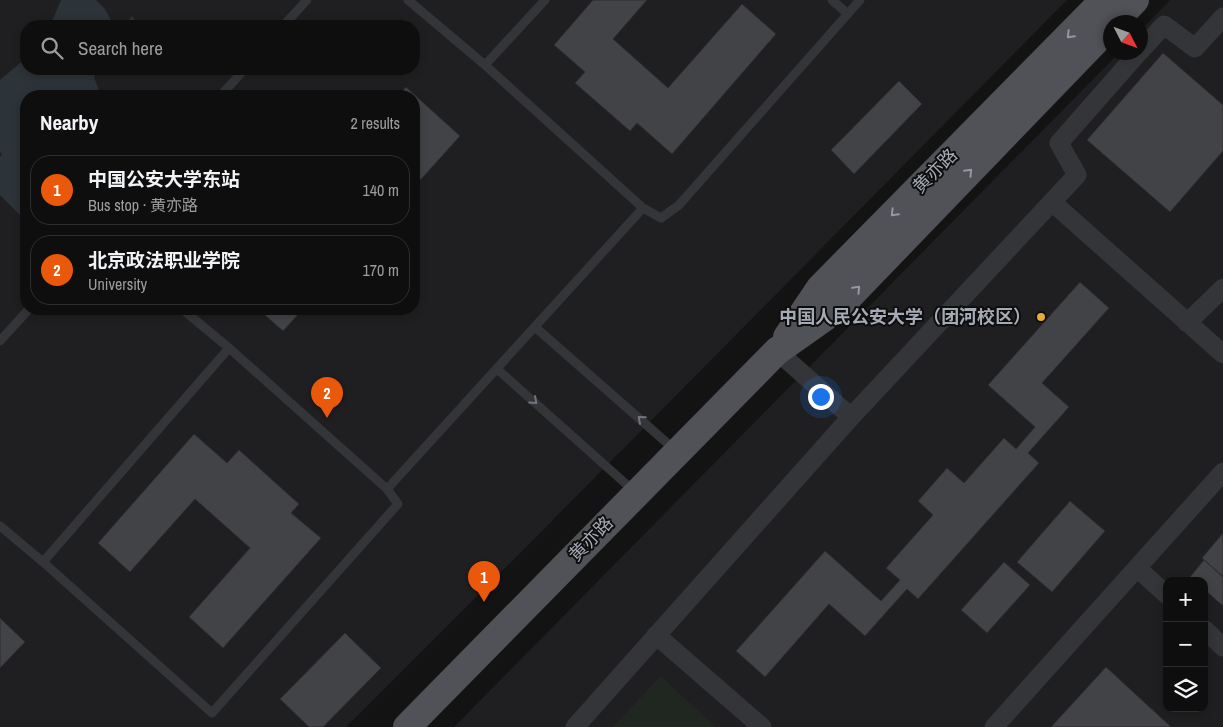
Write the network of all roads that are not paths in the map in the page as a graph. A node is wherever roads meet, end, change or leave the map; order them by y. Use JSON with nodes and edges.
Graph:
{"nodes":[{"id":1,"x":307,"y":0,"type":"edge"},
{"id":2,"x":408,"y":0,"type":"edge"},
{"id":3,"x":545,"y":0,"type":"edge"},
{"id":4,"x":832,"y":0,"type":"edge"},
{"id":5,"x":860,"y":0,"type":"edge"},
{"id":6,"x":1104,"y":0,"type":"edge"},
{"id":7,"x":1135,"y":0,"type":"edge"},
{"id":8,"x":848,"y":14,"type":"junction"},
{"id":9,"x":1121,"y":15,"type":"edge"},
{"id":10,"x":1223,"y":17,"type":"edge"},
{"id":11,"x":289,"y":20,"type":"edge"},
{"id":12,"x":1103,"y":33,"type":"edge"},
{"id":13,"x":1148,"y":43,"type":"edge"},
{"id":14,"x":1133,"y":60,"type":"edge"},
{"id":15,"x":485,"y":65,"type":"junction"},
{"id":16,"x":239,"y":75,"type":"edge"},
{"id":17,"x":226,"y":90,"type":"edge"},
{"id":18,"x":1052,"y":202,"type":"junction"},
{"id":19,"x":643,"y":208,"type":"junction"},
{"id":20,"x":1223,"y":288,"type":"edge"},
{"id":21,"x":24,"y":315,"type":"edge"},
{"id":22,"x":189,"y":315,"type":"edge"},
{"id":23,"x":1187,"y":323,"type":"junction"},
{"id":24,"x":535,"y":327,"type":"junction"},
{"id":25,"x":0,"y":341,"type":"edge"},
{"id":26,"x":229,"y":348,"type":"junction"},
{"id":27,"x":777,"y":351,"type":"junction"},
{"id":28,"x":1223,"y":354,"type":"edge"},
{"id":29,"x":497,"y":369,"type":"junction"},
{"id":30,"x":852,"y":417,"type":"junction"},
{"id":31,"x":678,"y":451,"type":"junction"},
{"id":32,"x":1223,"y":472,"type":"edge"},
{"id":33,"x":387,"y":489,"type":"junction"},
{"id":34,"x":636,"y":493,"type":"junction"},
{"id":35,"x":0,"y":526,"type":"edge"},
{"id":36,"x":42,"y":562,"type":"junction"},
{"id":37,"x":1137,"y":568,"type":"junction"},
{"id":38,"x":1163,"y":591,"type":"edge"},
{"id":39,"x":1208,"y":633,"type":"edge"},
{"id":40,"x":656,"y":635,"type":"junction"},
{"id":41,"x":1223,"y":646,"type":"edge"},
{"id":42,"x":407,"y":727,"type":"edge"},
{"id":43,"x":575,"y":727,"type":"edge"},
{"id":44,"x":762,"y":727,"type":"edge"},
{"id":45,"x":994,"y":727,"type":"edge"}],
"edges":[{"from":1,"to":11,"type":"lane"},
{"from":2,"to":15,"type":"lane"},
{"from":3,"to":15,"type":"lane"},
{"from":4,"to":8,"type":"lane"},
{"from":5,"to":8,"type":"lane"},
{"from":6,"to":27,"type":"main road","name":"黄亦路","one_way":true},
{"from":7,"to":9,"type":"main road"},
{"from":8,"to":19,"type":"lane"},
{"from":10,"to":13,"type":"street"},
{"from":27,"to":12,"type":"main road","name":"黄亦路","one_way":true},
{"from":14,"to":18,"type":"street"},
{"from":15,"to":19,"type":"lane"},
{"from":16,"to":17,"type":"lane"},
{"from":18,"to":23,"type":"street"},
{"from":18,"to":30,"type":"street"},
{"from":19,"to":24,"type":"lane"},
{"from":20,"to":23,"type":"street"},
{"from":21,"to":25,"type":"lane"},
{"from":22,"to":26,"type":"lane"},
{"from":23,"to":28,"type":"street"},
{"from":24,"to":29,"type":"lane"},
{"from":31,"to":24,"type":"lane","one_way":true},
{"from":26,"to":33,"type":"lane"},
{"from":26,"to":36,"type":"lane"},
{"from":27,"to":30,"type":"street"},
{"from":27,"to":31,"type":"main road","name":"黄亦路"},
{"from":29,"to":33,"type":"lane"},
{"from":29,"to":34,"type":"lane","one_way":true},
{"from":30,"to":40,"type":"street"},
{"from":31,"to":34,"type":"main road","name":"黄亦路"},
{"from":32,"to":37,"type":"street"},
{"from":33,"to":36,"type":"lane"},
{"from":34,"to":42,"type":"main road","name":"黄亦路"},
{"from":35,"to":36,"type":"lane"},
{"from":37,"to":38,"type":"street"},
{"from":37,"to":45,"type":"street"},
{"from":39,"to":41,"type":"street"},
{"from":40,"to":43,"type":"street"},
{"from":40,"to":44,"type":"street"}]}
